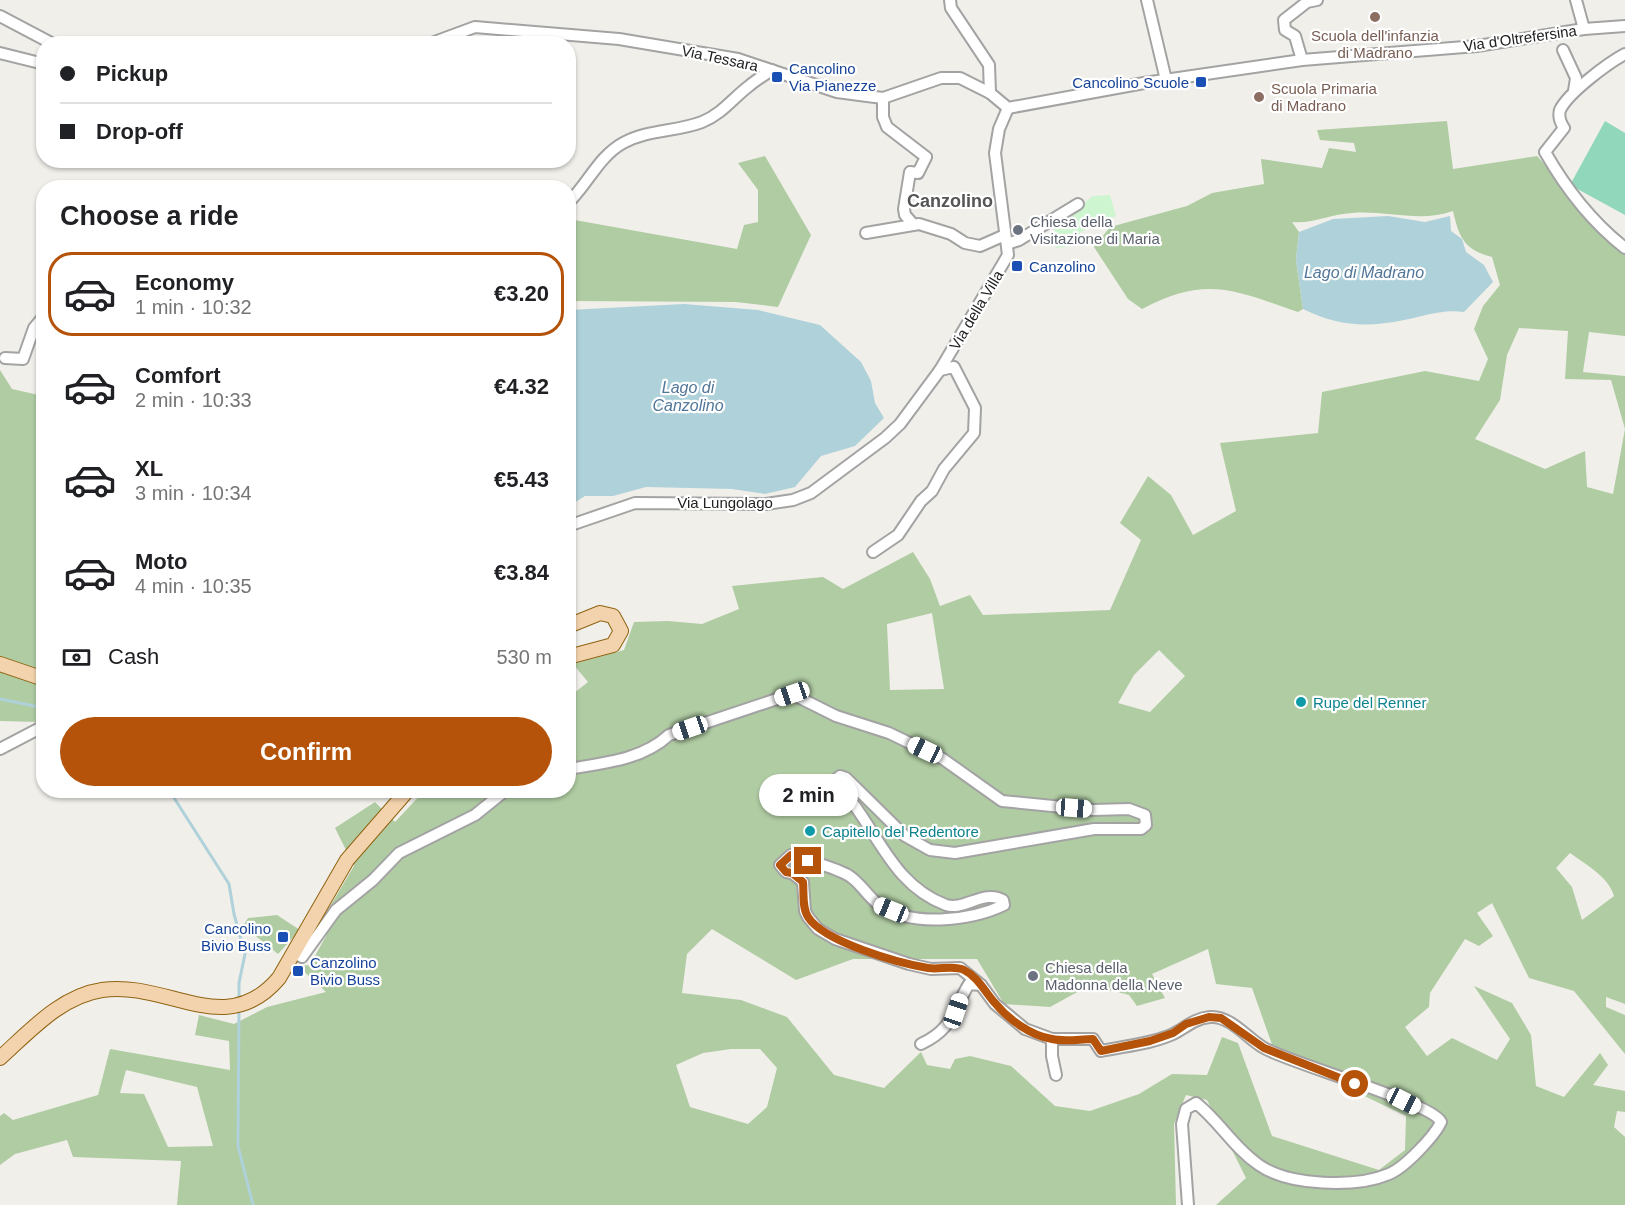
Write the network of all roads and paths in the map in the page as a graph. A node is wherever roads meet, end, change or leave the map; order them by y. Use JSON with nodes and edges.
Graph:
{"nodes":[{"id":1,"x":950,"y":0,"type":"edge"},
{"id":2,"x":1147,"y":0,"type":"edge"},
{"id":3,"x":1576,"y":0,"type":"edge"},
{"id":4,"x":1311,"y":1,"type":"edge"},
{"id":5,"x":0,"y":16,"type":"edge"},
{"id":6,"x":1625,"y":26,"type":"edge"},
{"id":7,"x":1584,"y":29,"type":"junction"},
{"id":8,"x":39,"y":36,"type":"edge"},
{"id":9,"x":451,"y":36,"type":"edge"},
{"id":10,"x":1563,"y":50,"type":"dead end"},
{"id":11,"x":0,"y":53,"type":"edge"},
{"id":12,"x":1625,"y":54,"type":"edge"},
{"id":13,"x":1302,"y":60,"type":"junction"},
{"id":14,"x":36,"y":62,"type":"edge"},
{"id":15,"x":772,"y":70,"type":"junction"},
{"id":16,"x":1166,"y":80,"type":"junction"},
{"id":17,"x":1574,"y":91,"type":"junction"},
{"id":18,"x":990,"y":93,"type":"junction"},
{"id":19,"x":883,"y":98,"type":"junction"},
{"id":20,"x":1008,"y":108,"type":"junction"},
{"id":21,"x":576,"y":195,"type":"edge"},
{"id":22,"x":1078,"y":204,"type":"dead end"},
{"id":23,"x":913,"y":224,"type":"junction"},
{"id":24,"x":866,"y":232,"type":"dead end"},
{"id":25,"x":1006,"y":239,"type":"junction"},
{"id":26,"x":1625,"y":248,"type":"edge"},
{"id":27,"x":36,"y":326,"type":"edge"},
{"id":28,"x":5,"y":358,"type":"dead end"},
{"id":29,"x":940,"y":370,"type":"junction"},
{"id":30,"x":576,"y":523,"type":"edge"},
{"id":31,"x":873,"y":552,"type":"dead end"},
{"id":32,"x":576,"y":622,"type":"edge"},
{"id":33,"x":576,"y":655,"type":"edge"},
{"id":34,"x":0,"y":664,"type":"edge"},
{"id":35,"x":36,"y":676,"type":"edge"},
{"id":36,"x":36,"y":730,"type":"edge"},
{"id":37,"x":0,"y":749,"type":"edge"},
{"id":38,"x":576,"y":768,"type":"edge"},
{"id":39,"x":401,"y":798,"type":"edge"},
{"id":40,"x":496,"y":798,"type":"edge"},
{"id":41,"x":295,"y":954,"type":"junction"},
{"id":42,"x":981,"y":985,"type":"junction"},
{"id":43,"x":1052,"y":1040,"type":"junction"},
{"id":44,"x":921,"y":1044,"type":"dead end"},
{"id":45,"x":0,"y":1058,"type":"edge"},
{"id":46,"x":1056,"y":1075,"type":"dead end"},
{"id":47,"x":1188,"y":1205,"type":"edge"}],
"edges":[{"from":1,"to":18,"type":"street"},
{"from":2,"to":16,"type":"street"},
{"from":3,"to":7,"type":"street"},
{"from":4,"to":13,"type":"street"},
{"from":5,"to":8,"type":"street"},
{"from":6,"to":7,"type":"street","name":"Via d'Oltrefersina"},
{"from":7,"to":13,"type":"street","name":"Via d'Oltrefersina"},
{"from":9,"to":15,"type":"street","name":"Via Tessara"},
{"from":10,"to":17,"type":"street"},
{"from":11,"to":14,"type":"street"},
{"from":12,"to":17,"type":"street"},
{"from":13,"to":16,"type":"street","name":"Via d'Oltrefersina"},
{"from":15,"to":19,"type":"street","name":"Via Tessara"},
{"from":15,"to":21,"type":"street"},
{"from":16,"to":20,"type":"street","name":"Via d'Oltrefersina"},
{"from":17,"to":26,"type":"street"},
{"from":18,"to":19,"type":"street","name":"Via Tessara"},
{"from":18,"to":20,"type":"street","name":"Via Tessara"},
{"from":19,"to":23,"type":"street"},
{"from":20,"to":25,"type":"street","name":"Via della Villa"},
{"from":22,"to":25,"type":"street"},
{"from":23,"to":24,"type":"street"},
{"from":23,"to":25,"type":"street"},
{"from":25,"to":29,"type":"street","name":"Via della Villa"},
{"from":27,"to":28,"type":"street"},
{"from":29,"to":30,"type":"street","name":"Via Lungolago"},
{"from":29,"to":31,"type":"street"},
{"from":32,"to":33,"type":"main road"},
{"from":34,"to":35,"type":"main road"},
{"from":36,"to":37,"type":"street"},
{"from":38,"to":42,"type":"street"},
{"from":39,"to":41,"type":"main road"},
{"from":40,"to":41,"type":"street"},
{"from":41,"to":45,"type":"main road"},
{"from":42,"to":43,"type":"street"},
{"from":42,"to":44,"type":"street"},
{"from":43,"to":46,"type":"street"},
{"from":43,"to":47,"type":"street"}]}
